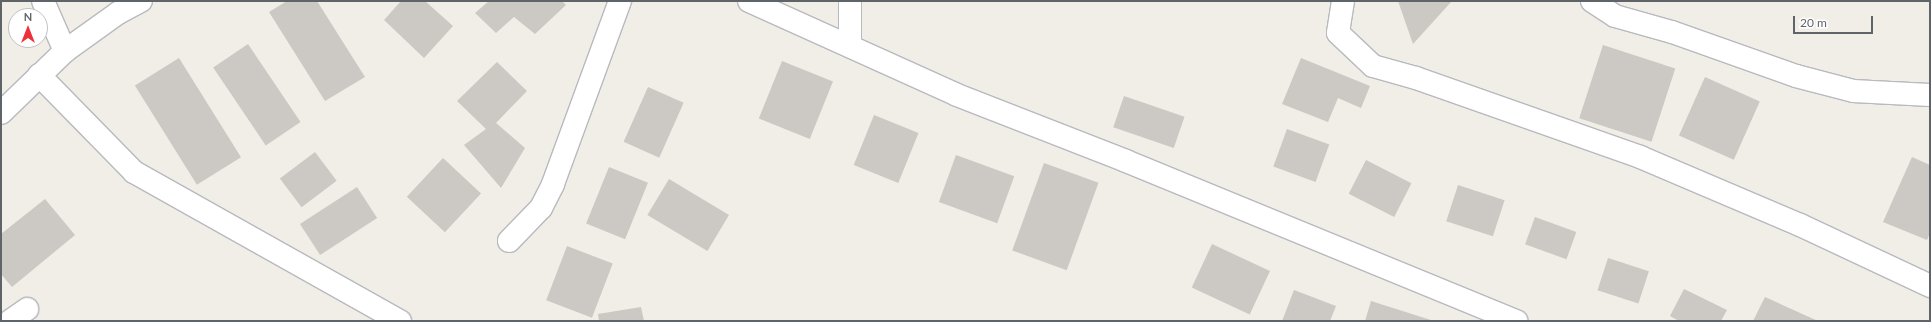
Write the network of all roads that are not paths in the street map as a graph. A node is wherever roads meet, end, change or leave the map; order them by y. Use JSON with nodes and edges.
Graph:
{"nodes":[{"id":1,"x":43,"y":1,"type":"edge"},
{"id":2,"x":141,"y":1,"type":"edge"},
{"id":3,"x":620,"y":1,"type":"edge"},
{"id":4,"x":749,"y":1,"type":"edge"},
{"id":5,"x":850,"y":1,"type":"edge"},
{"id":6,"x":1343,"y":1,"type":"edge"},
{"id":7,"x":1592,"y":1,"type":"edge"},
{"id":8,"x":850,"y":46,"type":"junction"},
{"id":9,"x":65,"y":51,"type":"junction"},
{"id":10,"x":39,"y":75,"type":"junction"},
{"id":11,"x":1930,"y":79,"type":"edge"},
{"id":12,"x":1922,"y":95,"type":"edge"},
{"id":13,"x":1,"y":113,"type":"edge"},
{"id":14,"x":509,"y":241,"type":"dead end"},
{"id":15,"x":1930,"y":286,"type":"edge"},
{"id":16,"x":400,"y":321,"type":"edge"},
{"id":17,"x":1516,"y":321,"type":"edge"}],
"edges":[{"from":1,"to":9,"type":"street"},
{"from":2,"to":9,"type":"street"},
{"from":3,"to":14,"type":"street"},
{"from":4,"to":8,"type":"street"},
{"from":5,"to":8,"type":"street"},
{"from":6,"to":15,"type":"street"},
{"from":7,"to":12,"type":"street"},
{"from":8,"to":17,"type":"street"},
{"from":9,"to":10,"type":"street"},
{"from":10,"to":13,"type":"street"},
{"from":10,"to":16,"type":"street"},
{"from":11,"to":12,"type":"street"}]}
